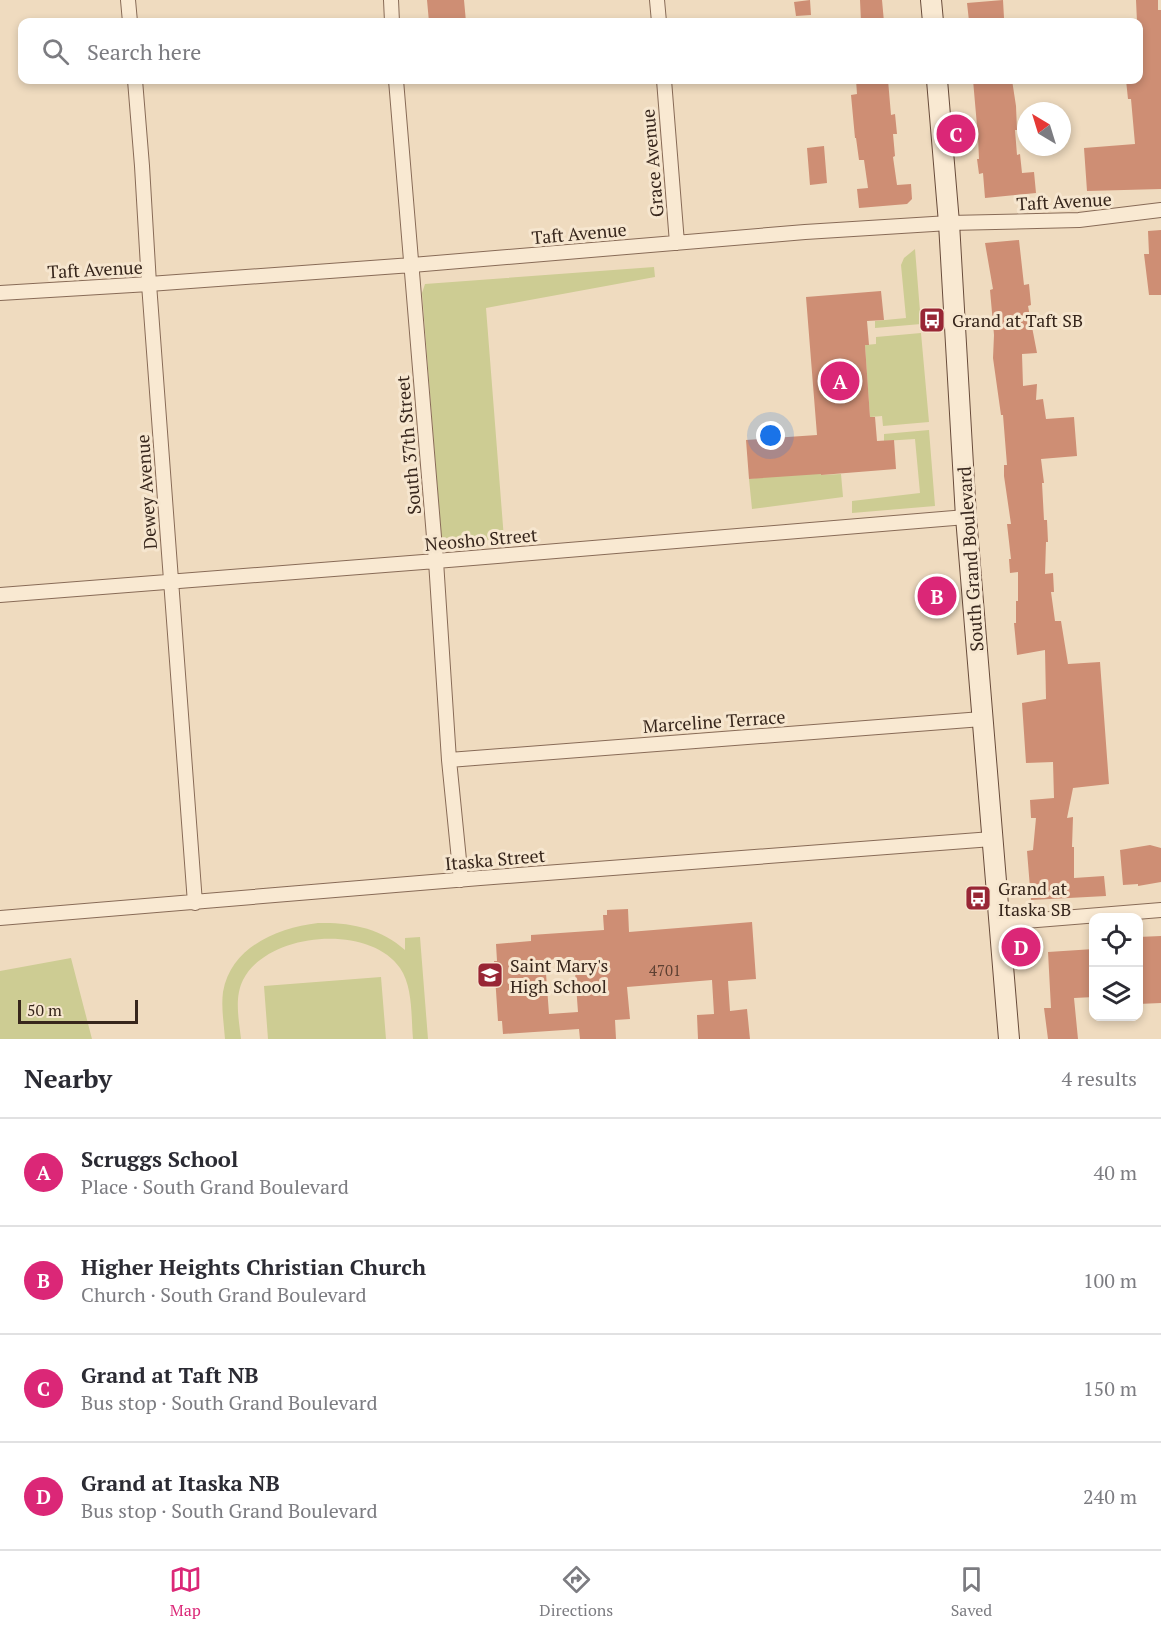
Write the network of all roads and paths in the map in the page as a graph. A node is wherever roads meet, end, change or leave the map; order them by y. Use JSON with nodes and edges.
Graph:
{"nodes":[{"id":1,"x":128,"y":0,"type":"edge"},
{"id":2,"x":391,"y":0,"type":"edge"},
{"id":3,"x":657,"y":0,"type":"edge"},
{"id":4,"x":931,"y":0,"type":"edge"},
{"id":5,"x":130,"y":18,"type":"edge"},
{"id":6,"x":392,"y":18,"type":"edge"},
{"id":7,"x":659,"y":18,"type":"edge"},
{"id":8,"x":933,"y":18,"type":"edge"},
{"id":9,"x":135,"y":84,"type":"edge"},
{"id":10,"x":396,"y":84,"type":"edge"},
{"id":11,"x":664,"y":84,"type":"edge"},
{"id":12,"x":937,"y":84,"type":"edge"},
{"id":13,"x":1161,"y":210,"type":"edge"},
{"id":14,"x":949,"y":223,"type":"junction"},
{"id":15,"x":677,"y":243,"type":"junction"},
{"id":16,"x":412,"y":265,"type":"junction"},
{"id":17,"x":148,"y":285,"type":"junction"},
{"id":18,"x":0,"y":293,"type":"edge"},
{"id":19,"x":966,"y":517,"type":"junction"},
{"id":20,"x":436,"y":561,"type":"junction"},
{"id":21,"x":171,"y":583,"type":"junction"},
{"id":22,"x":0,"y":595,"type":"edge"},
{"id":23,"x":982,"y":718,"type":"junction"},
{"id":24,"x":449,"y":760,"type":"junction"},
{"id":25,"x":992,"y":839,"type":"junction"},
{"id":26,"x":460,"y":880,"type":"junction"},
{"id":27,"x":195,"y":903,"type":"junction"},
{"id":28,"x":1161,"y":910,"type":"edge"},
{"id":29,"x":0,"y":918,"type":"edge"},
{"id":30,"x":1000,"y":923,"type":"junction"},
{"id":31,"x":1009,"y":1039,"type":"edge"}],
"edges":[{"from":1,"to":5,"type":"street"},
{"from":2,"to":6,"type":"street"},
{"from":3,"to":7,"type":"street"},
{"from":4,"to":8,"type":"main road"},
{"from":9,"to":17,"type":"street","name":"Dewey Avenue"},
{"from":10,"to":16,"type":"street","name":"South 37th Street"},
{"from":11,"to":15,"type":"street","name":"Grace Avenue"},
{"from":12,"to":14,"type":"main road","name":"South Grand Boulevard"},
{"from":13,"to":14,"type":"street","name":"Taft Avenue"},
{"from":14,"to":15,"type":"street","name":"Taft Avenue"},
{"from":14,"to":19,"type":"main road","name":"South Grand Boulevard"},
{"from":15,"to":16,"type":"street","name":"Taft Avenue"},
{"from":16,"to":17,"type":"street","name":"Taft Avenue"},
{"from":16,"to":20,"type":"street","name":"South 37th Street"},
{"from":17,"to":18,"type":"street","name":"Taft Avenue"},
{"from":17,"to":21,"type":"street","name":"Dewey Avenue"},
{"from":19,"to":20,"type":"street","name":"Neosho Street"},
{"from":19,"to":23,"type":"main road","name":"South Grand Boulevard"},
{"from":20,"to":21,"type":"street","name":"Neosho Street"},
{"from":20,"to":24,"type":"street","name":"South 37th Street"},
{"from":21,"to":22,"type":"street","name":"Neosho Street"},
{"from":21,"to":27,"type":"street","name":"Dewey Avenue"},
{"from":23,"to":24,"type":"street","name":"Marceline Terrace"},
{"from":23,"to":25,"type":"main road","name":"South Grand Boulevard"},
{"from":24,"to":26,"type":"street","name":"South 37th Street"},
{"from":25,"to":26,"type":"street","name":"Itaska Street"},
{"from":25,"to":30,"type":"main road","name":"South Grand Boulevard"},
{"from":26,"to":27,"type":"street","name":"Itaska Street"},
{"from":27,"to":29,"type":"street","name":"Itaska Street"},
{"from":28,"to":30,"type":"street"},
{"from":30,"to":31,"type":"main road","name":"South Grand Boulevard"}]}
